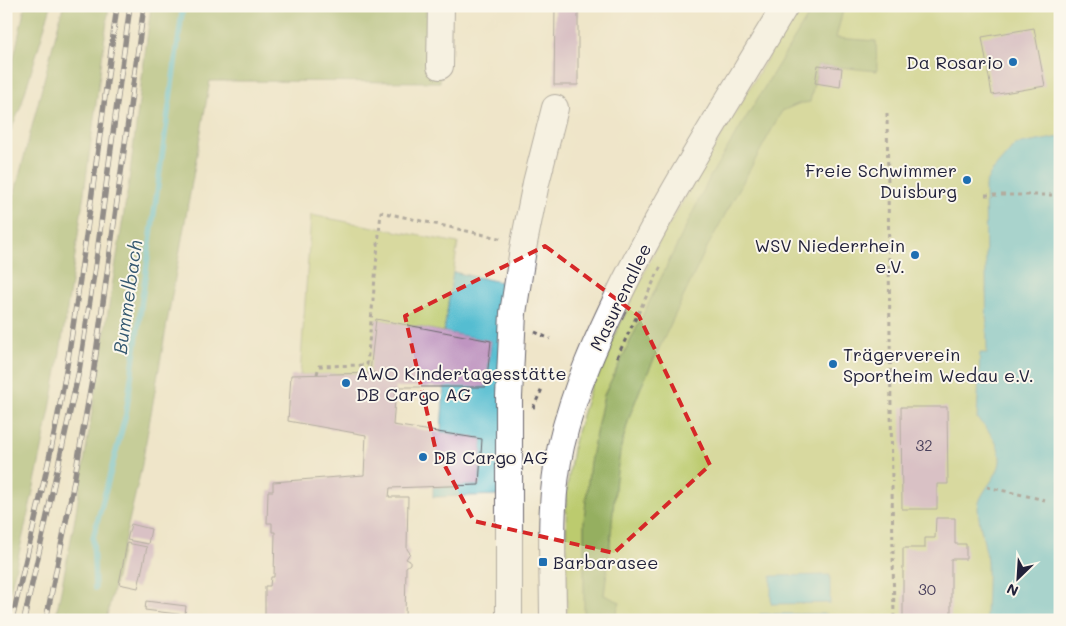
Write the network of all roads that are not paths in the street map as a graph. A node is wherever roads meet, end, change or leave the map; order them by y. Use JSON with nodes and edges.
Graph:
{"nodes":[{"id":1,"x":441,"y":6,"type":"edge"},
{"id":2,"x":785,"y":6,"type":"edge"},
{"id":3,"x":440,"y":66,"type":"dead end"},
{"id":4,"x":555,"y":108,"type":"dead end"},
{"id":5,"x":509,"y":620,"type":"edge"},
{"id":6,"x":553,"y":620,"type":"edge"}],
"edges":[{"from":1,"to":3,"type":"street"},
{"from":2,"to":6,"type":"street","name":"Masurenallee"},
{"from":4,"to":5,"type":"street"}]}
